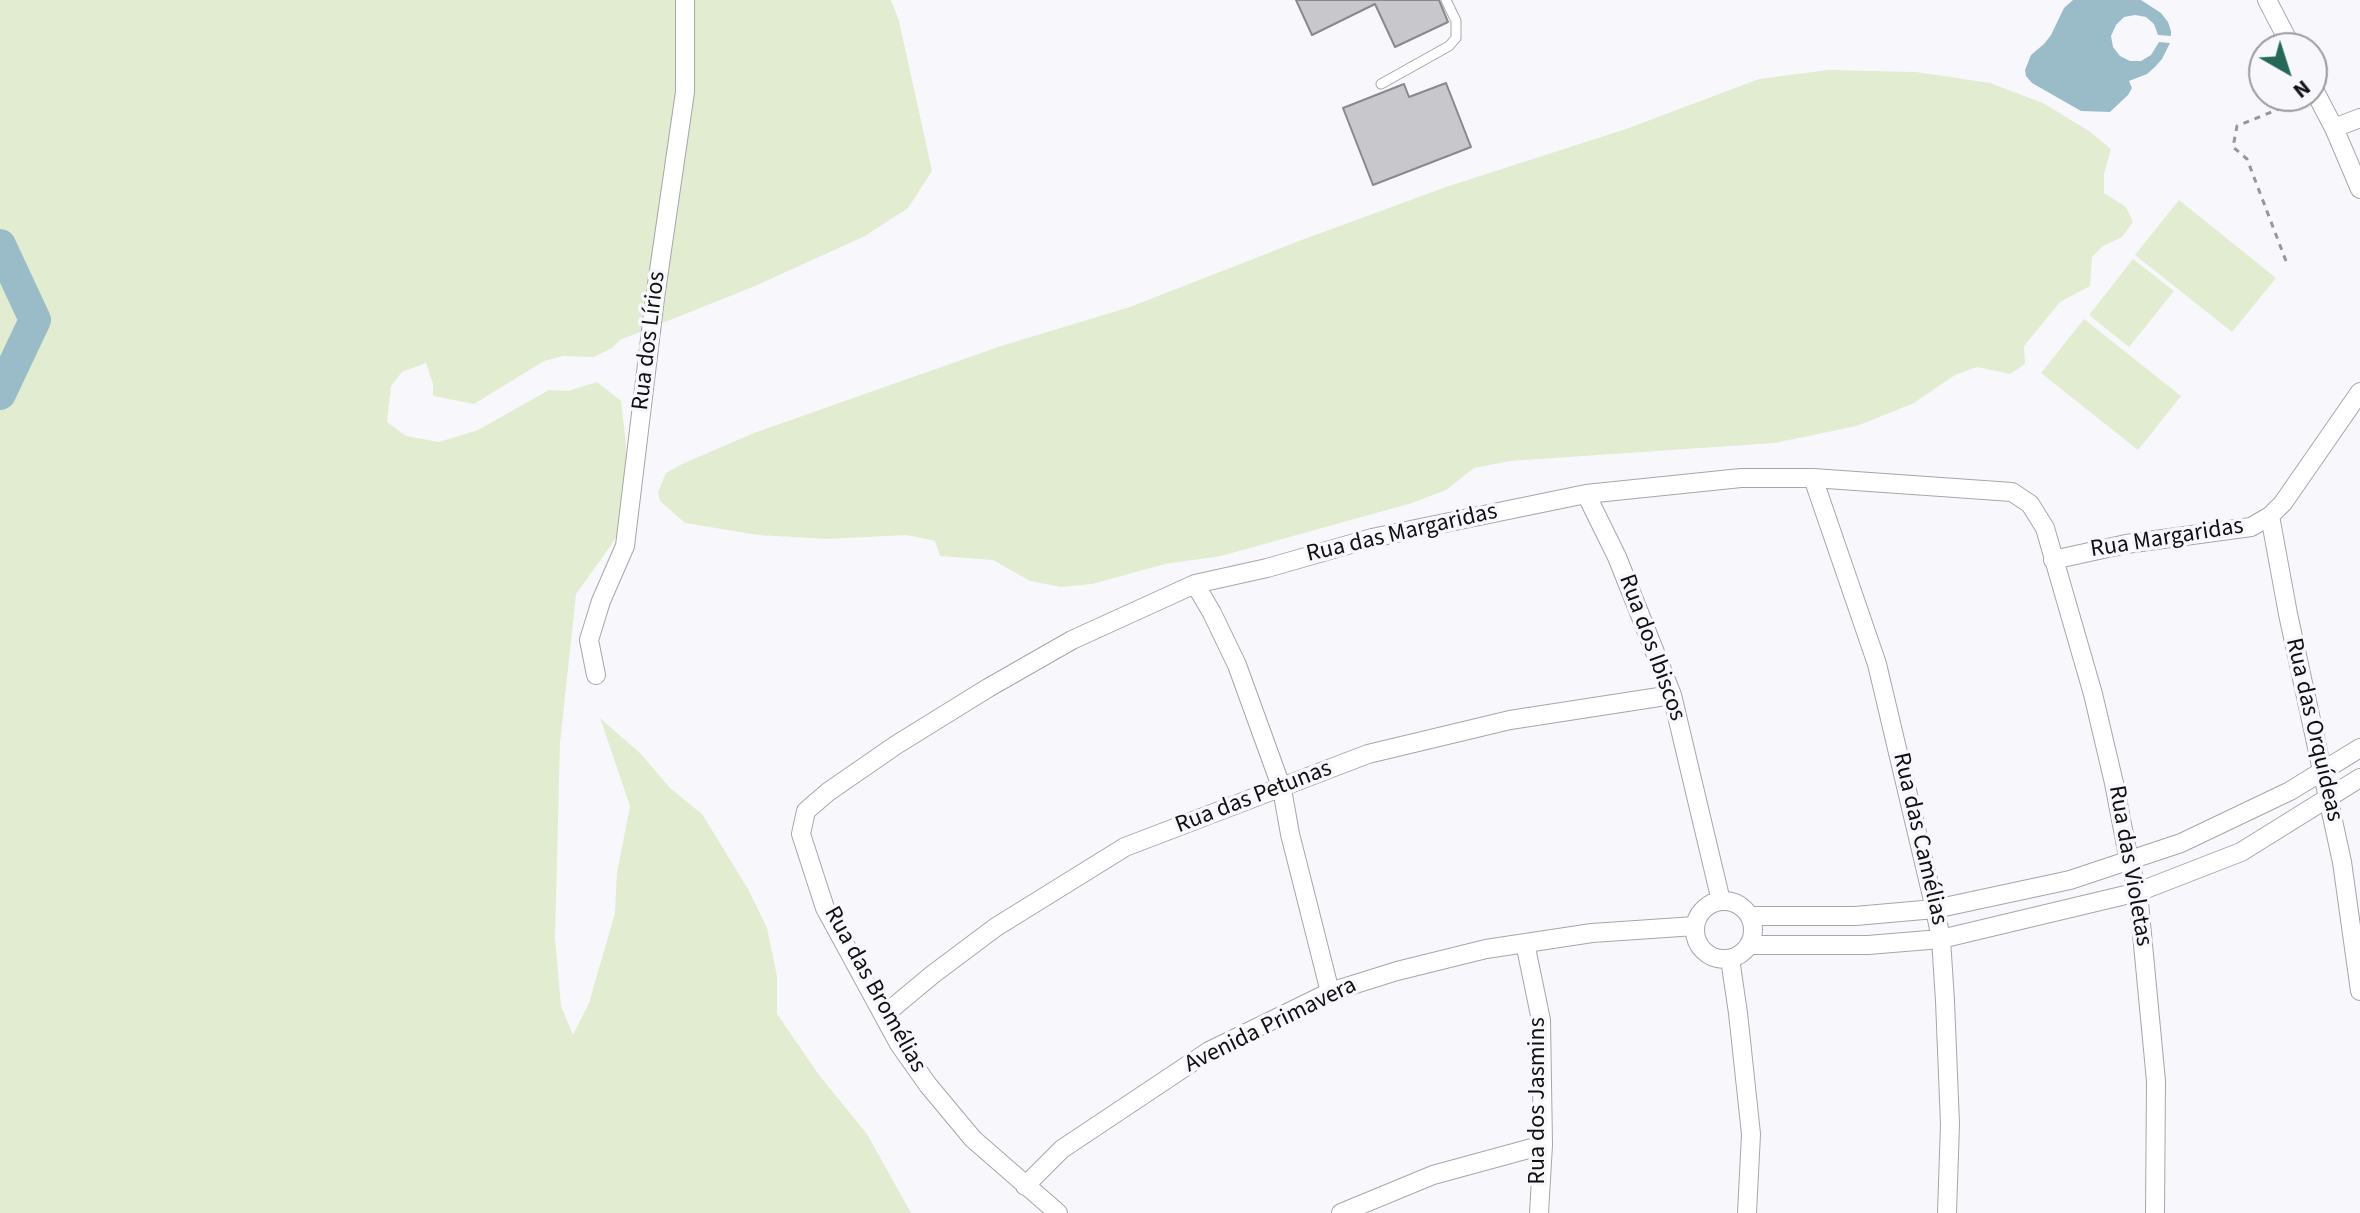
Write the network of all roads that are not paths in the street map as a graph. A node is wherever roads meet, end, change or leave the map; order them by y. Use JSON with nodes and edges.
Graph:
{"nodes":[{"id":1,"x":685,"y":0,"type":"edge"},
{"id":2,"x":2267,"y":0,"type":"edge"},
{"id":3,"x":1448,"y":1,"type":"edge"},
{"id":4,"x":2284,"y":32,"type":"edge"},
{"id":5,"x":1381,"y":84,"type":"dead end"},
{"id":6,"x":2326,"y":112,"type":"edge"},
{"id":7,"x":2360,"y":118,"type":"edge"},
{"id":8,"x":2334,"y":128,"type":"junction"},
{"id":9,"x":2360,"y":189,"type":"edge"},
{"id":10,"x":2360,"y":392,"type":"edge"},
{"id":11,"x":1813,"y":478,"type":"junction"},
{"id":12,"x":1586,"y":494,"type":"junction"},
{"id":13,"x":2270,"y":516,"type":"junction"},
{"id":14,"x":2045,"y":528,"type":"joint"},
{"id":15,"x":2053,"y":560,"type":"junction"},
{"id":16,"x":1195,"y":584,"type":"junction"},
{"id":17,"x":596,"y":675,"type":"dead end"},
{"id":18,"x":1672,"y":695,"type":"junction"},
{"id":19,"x":2360,"y":748,"type":"edge"},
{"id":20,"x":2323,"y":772,"type":"junction"},
{"id":21,"x":2360,"y":778,"type":"edge"},
{"id":22,"x":1282,"y":789,"type":"junction"},
{"id":23,"x":2330,"y":799,"type":"junction"},
{"id":24,"x":806,"y":811,"type":"joint"},
{"id":25,"x":2129,"y":861,"type":"junction"},
{"id":26,"x":2138,"y":892,"type":"junction"},
{"id":27,"x":1721,"y":901,"type":"junction"},
{"id":28,"x":1935,"y":909,"type":"junction"},
{"id":29,"x":1751,"y":916,"type":"junction"},
{"id":30,"x":1695,"y":926,"type":"junction"},
{"id":31,"x":1941,"y":939,"type":"junction"},
{"id":32,"x":1525,"y":943,"type":"junction"},
{"id":33,"x":1750,"y":945,"type":"junction"},
{"id":34,"x":1730,"y":959,"type":"junction"},
{"id":35,"x":2360,"y":991,"type":"edge"},
{"id":36,"x":1330,"y":992,"type":"junction"},
{"id":37,"x":884,"y":1015,"type":"junction"},
{"id":38,"x":1543,"y":1145,"type":"junction"},
{"id":39,"x":1025,"y":1186,"type":"junction"},
{"id":40,"x":1058,"y":1213,"type":"edge"},
{"id":41,"x":1341,"y":1213,"type":"edge"},
{"id":42,"x":1539,"y":1213,"type":"edge"},
{"id":43,"x":1747,"y":1213,"type":"edge"},
{"id":44,"x":1947,"y":1213,"type":"edge"},
{"id":45,"x":2155,"y":1213,"type":"edge"}],
"edges":[{"from":1,"to":17,"type":"street","name":"Rua dos Lírios"},
{"from":2,"to":4,"type":"street"},
{"from":3,"to":5,"type":"lane"},
{"from":6,"to":8,"type":"street"},
{"from":7,"to":8,"type":"street"},
{"from":8,"to":9,"type":"street"},
{"from":10,"to":13,"type":"street","name":"Rua Margaridas"},
{"from":11,"to":12,"type":"street","name":"Rua das Margaridas"},
{"from":11,"to":14,"type":"street","name":"Rua das Margaridas"},
{"from":11,"to":28,"type":"street","name":"Rua das Camélias"},
{"from":12,"to":16,"type":"street","name":"Rua das Margaridas"},
{"from":12,"to":18,"type":"street","name":"Rua dos Ibiscos"},
{"from":13,"to":15,"type":"street","name":"Rua Margaridas"},
{"from":13,"to":20,"type":"street","name":"Rua das Orquídeas"},
{"from":14,"to":15,"type":"street","name":"Rua das Violetas"},
{"from":15,"to":25,"type":"street","name":"Rua das Violetas"},
{"from":16,"to":22,"type":"street"},
{"from":16,"to":24,"type":"street","name":"Rua das Margaridas"},
{"from":18,"to":22,"type":"street","name":"Rua das Petunas"},
{"from":18,"to":27,"type":"street","name":"Rua dos Ibiscos"},
{"from":19,"to":20,"type":"street"},
{"from":20,"to":23,"type":"street","name":"Rua das Orquídeas"},
{"from":20,"to":25,"type":"street"},
{"from":21,"to":23,"type":"street"},
{"from":22,"to":36,"type":"street"},
{"from":22,"to":37,"type":"street","name":"Rua das Petunas"},
{"from":23,"to":26,"type":"street"},
{"from":23,"to":35,"type":"street","name":"Rua das Orquídeas"},
{"from":24,"to":37,"type":"street","name":"Rua das Bromélias"},
{"from":25,"to":26,"type":"street","name":"Rua das Violetas"},
{"from":25,"to":28,"type":"street"},
{"from":26,"to":31,"type":"street"},
{"from":26,"to":45,"type":"street","name":"Rua das Violetas"},
{"from":27,"to":29,"type":"street"},
{"from":27,"to":30,"type":"street"},
{"from":28,"to":29,"type":"street"},
{"from":28,"to":31,"type":"street","name":"Rua das Camélias"},
{"from":29,"to":33,"type":"street"},
{"from":30,"to":32,"type":"street","name":"Avenida Primavera"},
{"from":30,"to":34,"type":"street"},
{"from":31,"to":33,"type":"street"},
{"from":31,"to":44,"type":"street","name":"Rua das Camélias"},
{"from":32,"to":36,"type":"street","name":"Avenida Primavera"},
{"from":32,"to":38,"type":"street","name":"Rua dos Jasmins"},
{"from":33,"to":34,"type":"street"},
{"from":34,"to":43,"type":"street"},
{"from":36,"to":39,"type":"street","name":"Avenida Primavera"},
{"from":37,"to":39,"type":"street","name":"Rua das Bromélias"},
{"from":38,"to":41,"type":"street"},
{"from":38,"to":42,"type":"street","name":"Rua dos Jasmins"},
{"from":39,"to":40,"type":"street","name":"Rua das Bromélias"}]}
